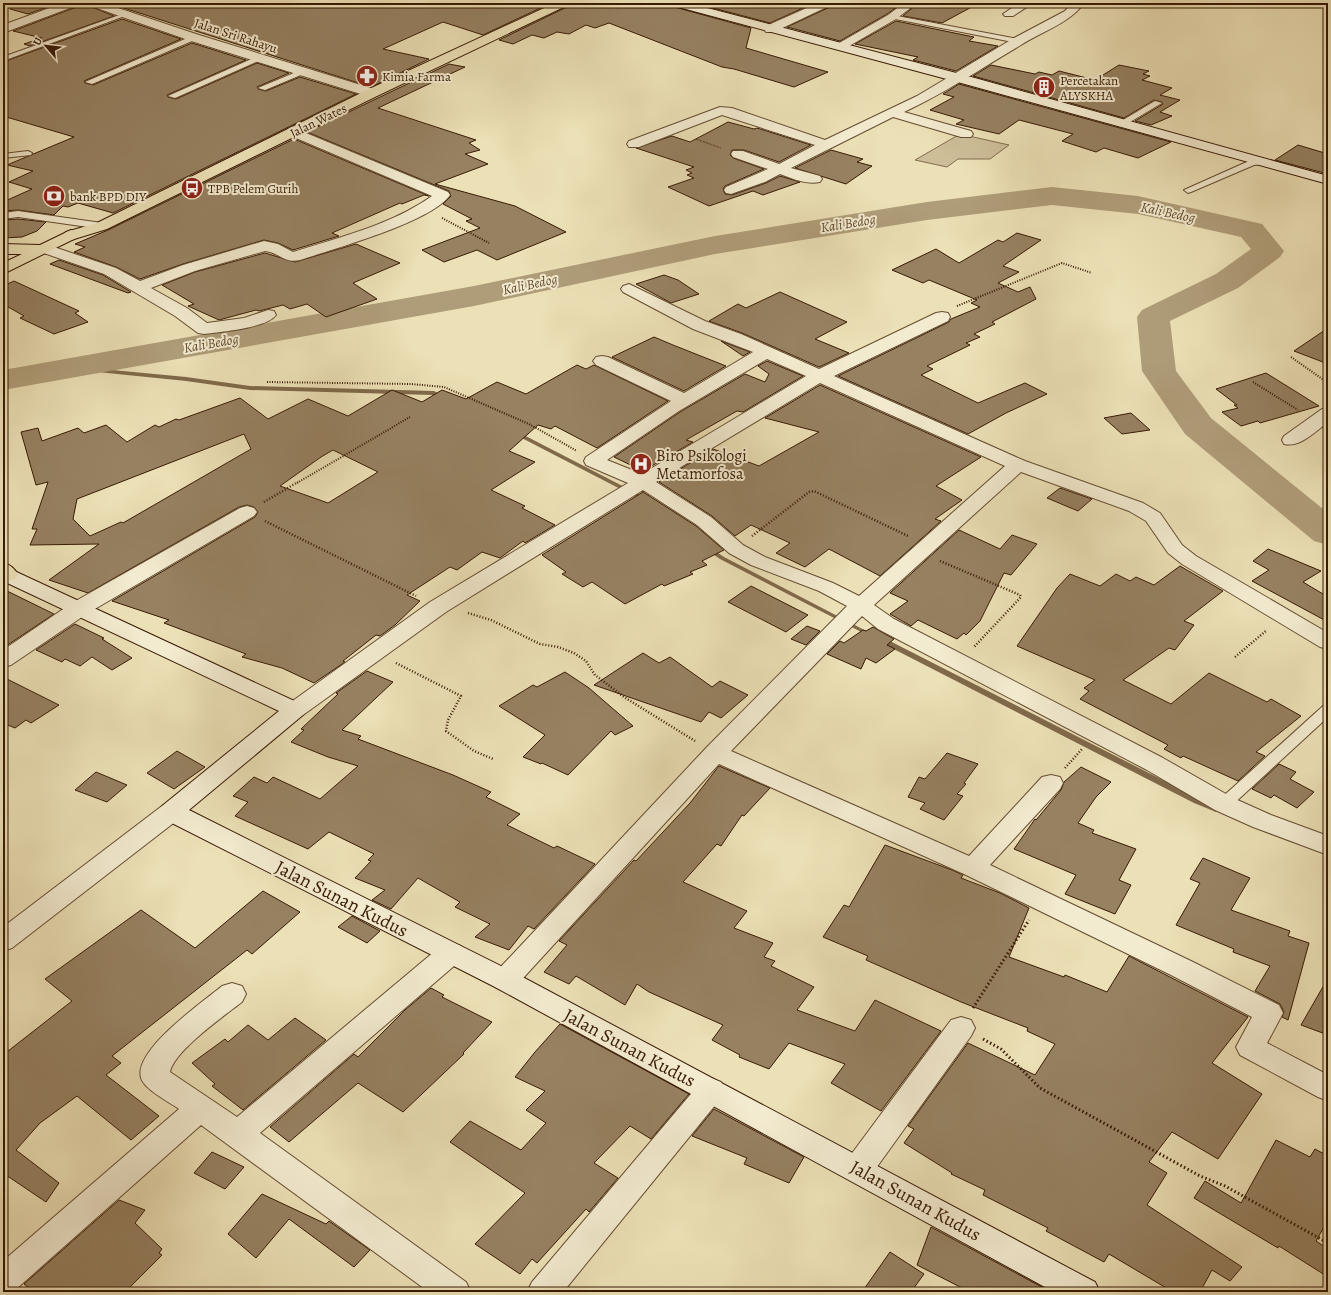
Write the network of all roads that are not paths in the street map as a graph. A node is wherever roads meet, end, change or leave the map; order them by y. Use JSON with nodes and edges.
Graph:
{"nodes":[{"id":1,"x":74,"y":3,"type":"edge"},
{"id":2,"x":92,"y":3,"type":"edge"},
{"id":3,"x":545,"y":3,"type":"edge"},
{"id":4,"x":564,"y":3,"type":"edge"},
{"id":5,"x":675,"y":3,"type":"edge"},
{"id":6,"x":827,"y":3,"type":"edge"},
{"id":7,"x":889,"y":3,"type":"edge"},
{"id":8,"x":1027,"y":3,"type":"edge"},
{"id":9,"x":1078,"y":3,"type":"edge"},
{"id":10,"x":908,"y":5,"type":"edge"},
{"id":11,"x":127,"y":14,"type":"junction"},
{"id":12,"x":1009,"y":14,"type":"dead end"},
{"id":13,"x":892,"y":17,"type":"junction"},
{"id":14,"x":3,"y":29,"type":"edge"},
{"id":15,"x":770,"y":29,"type":"junction"},
{"id":16,"x":195,"y":38,"type":"junction"},
{"id":17,"x":1018,"y":41,"type":"junction"},
{"id":18,"x":840,"y":46,"type":"junction"},
{"id":19,"x":261,"y":58,"type":"junction"},
{"id":20,"x":3,"y":59,"type":"edge"},
{"id":21,"x":304,"y":72,"type":"junction"},
{"id":22,"x":959,"y":78,"type":"junction"},
{"id":23,"x":89,"y":82,"type":"dead end"},
{"id":24,"x":262,"y":88,"type":"dead end"},
{"id":25,"x":358,"y":90,"type":"junction"},
{"id":26,"x":372,"y":93,"type":"junction"},
{"id":27,"x":172,"y":96,"type":"dead end"},
{"id":28,"x":1158,"y":104,"type":"dead end"},
{"id":29,"x":892,"y":113,"type":"junction"},
{"id":30,"x":1122,"y":123,"type":"junction"},
{"id":31,"x":294,"y":132,"type":"junction"},
{"id":32,"x":966,"y":134,"type":"dead end"},
{"id":33,"x":634,"y":144,"type":"dead end"},
{"id":34,"x":827,"y":145,"type":"junction"},
{"id":35,"x":28,"y":153,"type":"dead end"},
{"id":36,"x":738,"y":154,"type":"road end"},
{"id":37,"x":3,"y":156,"type":"edge"},
{"id":38,"x":1259,"y":162,"type":"junction"},
{"id":39,"x":778,"y":169,"type":"junction"},
{"id":40,"x":815,"y":179,"type":"dead end"},
{"id":41,"x":1328,"y":180,"type":"edge"},
{"id":42,"x":732,"y":190,"type":"dead end"},
{"id":43,"x":1188,"y":190,"type":"dead end"},
{"id":44,"x":3,"y":216,"type":"edge"},
{"id":45,"x":86,"y":223,"type":"junction"},
{"id":46,"x":102,"y":226,"type":"junction"},
{"id":47,"x":71,"y":234,"type":"junction"},
{"id":48,"x":43,"y":248,"type":"junction"},
{"id":49,"x":3,"y":249,"type":"edge"},
{"id":50,"x":4,"y":269,"type":"edge"},
{"id":51,"x":140,"y":287,"type":"junction"},
{"id":52,"x":629,"y":289,"type":"dead end"},
{"id":53,"x":268,"y":316,"type":"dead end"},
{"id":54,"x":942,"y":317,"type":"road end"},
{"id":55,"x":766,"y":352,"type":"junction"},
{"id":56,"x":602,"y":361,"type":"dead end"},
{"id":57,"x":819,"y":376,"type":"junction"},
{"id":58,"x":684,"y":400,"type":"junction"},
{"id":59,"x":1322,"y":417,"type":"edge"},
{"id":60,"x":1291,"y":440,"type":"dead end"},
{"id":61,"x":1018,"y":465,"type":"junction"},
{"id":62,"x":628,"y":490,"type":"junction"},
{"id":63,"x":246,"y":512,"type":"road end"},
{"id":64,"x":4,"y":573,"type":"edge"},
{"id":65,"x":80,"y":608,"type":"junction"},
{"id":66,"x":855,"y":611,"type":"junction"},
{"id":67,"x":1328,"y":642,"type":"edge"},
{"id":68,"x":3,"y":660,"type":"edge"},
{"id":69,"x":1328,"y":709,"type":"edge"},
{"id":70,"x":295,"y":710,"type":"junction"},
{"id":71,"x":715,"y":753,"type":"junction"},
{"id":72,"x":1051,"y":783,"type":"road end"},
{"id":73,"x":1224,"y":804,"type":"junction"},
{"id":74,"x":171,"y":812,"type":"junction"},
{"id":75,"x":1328,"y":846,"type":"edge"},
{"id":76,"x":973,"y":868,"type":"junction"},
{"id":77,"x":3,"y":941,"type":"edge"},
{"id":78,"x":451,"y":953,"type":"junction"},
{"id":79,"x":505,"y":980,"type":"junction"},
{"id":80,"x":232,"y":994,"type":"dead end"},
{"id":81,"x":961,"y":1028,"type":"road end"},
{"id":82,"x":1328,"y":1089,"type":"edge"},
{"id":83,"x":712,"y":1090,"type":"junction"},
{"id":84,"x":200,"y":1108,"type":"junction"},
{"id":85,"x":238,"y":1134,"type":"junction"},
{"id":86,"x":858,"y":1169,"type":"junction"},
{"id":87,"x":3,"y":1281,"type":"edge"},
{"id":88,"x":455,"y":1292,"type":"edge"},
{"id":89,"x":543,"y":1292,"type":"edge"},
{"id":90,"x":1084,"y":1292,"type":"edge"}],
"edges":[{"from":1,"to":14,"type":"street"},
{"from":2,"to":11,"type":"street","name":"Jalan Sri Rahayu"},
{"from":3,"to":25,"type":"main road","name":"Jalan Wates"},
{"from":4,"to":26,"type":"main road","name":"Jalan Wates"},
{"from":5,"to":15,"type":"street"},
{"from":6,"to":15,"type":"street"},
{"from":7,"to":10,"type":"street"},
{"from":8,"to":12,"type":"street"},
{"from":9,"to":17,"type":"street"},
{"from":10,"to":13,"type":"street"},
{"from":11,"to":16,"type":"street","name":"Jalan Sri Rahayu"},
{"from":11,"to":20,"type":"lane"},
{"from":13,"to":17,"type":"lane"},
{"from":13,"to":18,"type":"street"},
{"from":15,"to":18,"type":"street"},
{"from":16,"to":19,"type":"street","name":"Jalan Sri Rahayu"},
{"from":16,"to":23,"type":"lane"},
{"from":17,"to":22,"type":"street"},
{"from":18,"to":22,"type":"street"},
{"from":19,"to":21,"type":"street","name":"Jalan Sri Rahayu"},
{"from":19,"to":27,"type":"lane"},
{"from":21,"to":24,"type":"lane"},
{"from":21,"to":25,"type":"street","name":"Jalan Sri Rahayu"},
{"from":22,"to":29,"type":"street"},
{"from":22,"to":30,"type":"street"},
{"from":25,"to":26,"type":"street","name":"Jalan Sri Rahayu"},
{"from":25,"to":45,"type":"main road","name":"Jalan Wates"},
{"from":26,"to":31,"type":"main road","name":"Jalan Wates"},
{"from":28,"to":30,"type":"lane"},
{"from":29,"to":32,"type":"street"},
{"from":29,"to":34,"type":"street"},
{"from":30,"to":38,"type":"street"},
{"from":31,"to":46,"type":"main road","name":"Jalan Wates"},
{"from":31,"to":51,"type":"street"},
{"from":33,"to":34,"type":"street"},
{"from":34,"to":39,"type":"street"},
{"from":35,"to":37,"type":"lane"},
{"from":36,"to":39,"type":"street"},
{"from":38,"to":41,"type":"street"},
{"from":38,"to":43,"type":"lane"},
{"from":39,"to":40,"type":"street"},
{"from":39,"to":42,"type":"street"},
{"from":44,"to":45,"type":"lane"},
{"from":45,"to":46,"type":"lane"},
{"from":45,"to":47,"type":"main road","name":"Jalan Wates"},
{"from":46,"to":47,"type":"main road","name":"Jalan Wates"},
{"from":47,"to":48,"type":"main road","name":"Jalan Wates"},
{"from":48,"to":49,"type":"main road"},
{"from":48,"to":50,"type":"main road","name":"Jalan Wates"},
{"from":48,"to":51,"type":"street"},
{"from":51,"to":53,"type":"street"},
{"from":52,"to":55,"type":"street"},
{"from":54,"to":57,"type":"street"},
{"from":55,"to":57,"type":"street"},
{"from":55,"to":58,"type":"street"},
{"from":56,"to":58,"type":"street"},
{"from":57,"to":61,"type":"street"},
{"from":57,"to":62,"type":"street"},
{"from":58,"to":62,"type":"street"},
{"from":59,"to":60,"type":"street"},
{"from":61,"to":66,"type":"street"},
{"from":61,"to":67,"type":"street"},
{"from":62,"to":66,"type":"street"},
{"from":62,"to":70,"type":"street"},
{"from":63,"to":65,"type":"street"},
{"from":64,"to":65,"type":"street"},
{"from":65,"to":68,"type":"street"},
{"from":65,"to":70,"type":"street"},
{"from":66,"to":71,"type":"street"},
{"from":66,"to":73,"type":"street"},
{"from":69,"to":73,"type":"lane"},
{"from":70,"to":74,"type":"street"},
{"from":71,"to":76,"type":"street"},
{"from":71,"to":79,"type":"street"},
{"from":72,"to":76,"type":"street"},
{"from":73,"to":75,"type":"street"},
{"from":74,"to":77,"type":"street"},
{"from":74,"to":78,"type":"street","name":"Jalan Sunan Kudus"},
{"from":76,"to":82,"type":"street"},
{"from":78,"to":79,"type":"street","name":"Jalan Sunan Kudus"},
{"from":78,"to":85,"type":"street"},
{"from":79,"to":83,"type":"street","name":"Jalan Sunan Kudus"},
{"from":80,"to":84,"type":"street"},
{"from":81,"to":86,"type":"street"},
{"from":83,"to":86,"type":"street","name":"Jalan Sunan Kudus"},
{"from":83,"to":89,"type":"street"},
{"from":84,"to":85,"type":"street"},
{"from":84,"to":87,"type":"street"},
{"from":85,"to":88,"type":"street"},
{"from":86,"to":90,"type":"street","name":"Jalan Sunan Kudus"}]}
